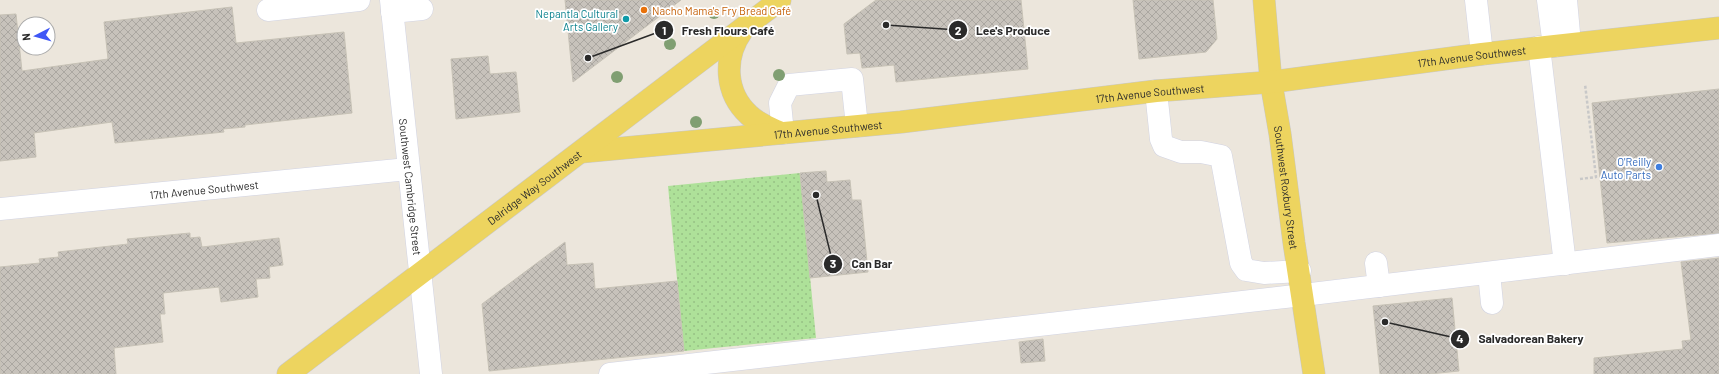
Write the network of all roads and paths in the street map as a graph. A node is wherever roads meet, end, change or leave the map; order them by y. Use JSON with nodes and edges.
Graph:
{"nodes":[{"id":1,"x":359,"y":0,"type":"edge"},
{"id":2,"x":780,"y":0,"type":"edge"},
{"id":3,"x":1264,"y":0,"type":"edge"},
{"id":4,"x":1476,"y":0,"type":"edge"},
{"id":5,"x":1548,"y":0,"type":"edge"},
{"id":6,"x":1566,"y":0,"type":"edge"},
{"id":7,"x":1575,"y":0,"type":"edge"},
{"id":8,"x":391,"y":6,"type":"edge"},
{"id":9,"x":422,"y":9,"type":"dead end"},
{"id":10,"x":268,"y":10,"type":"dead end"},
{"id":11,"x":745,"y":27,"type":"junction"},
{"id":12,"x":1719,"y":28,"type":"edge"},
{"id":13,"x":1561,"y":45,"type":"junction"},
{"id":14,"x":1482,"y":54,"type":"junction"},
{"id":15,"x":1271,"y":82,"type":"junction"},
{"id":16,"x":1585,"y":84,"type":"dead end"},
{"id":17,"x":1156,"y":91,"type":"junction"},
{"id":18,"x":857,"y":126,"type":"junction"},
{"id":19,"x":783,"y":133,"type":"junction"},
{"id":20,"x":581,"y":152,"type":"junction"},
{"id":21,"x":408,"y":169,"type":"junction"},
{"id":22,"x":1596,"y":177,"type":"dead end"},
{"id":23,"x":0,"y":210,"type":"edge"},
{"id":24,"x":1719,"y":245,"type":"edge"},
{"id":25,"x":1376,"y":263,"type":"dead end"},
{"id":26,"x":1565,"y":264,"type":"junction"},
{"id":27,"x":1300,"y":271,"type":"junction"},
{"id":28,"x":1489,"y":273,"type":"junction"},
{"id":29,"x":420,"y":274,"type":"junction"},
{"id":30,"x":1379,"y":286,"type":"junction"},
{"id":31,"x":1303,"y":295,"type":"junction"},
{"id":32,"x":1492,"y":303,"type":"dead end"},
{"id":33,"x":288,"y":374,"type":"edge"},
{"id":34,"x":431,"y":374,"type":"edge"},
{"id":35,"x":610,"y":374,"type":"edge"},
{"id":36,"x":1314,"y":374,"type":"edge"}],
"edges":[{"from":1,"to":10,"type":"street"},
{"from":2,"to":11,"type":"main road","name":"Delridge Way Southwest"},
{"from":3,"to":15,"type":"main road","name":"Southwest Roxbury Street"},
{"from":4,"to":14,"type":"street"},
{"from":5,"to":13,"type":"street"},
{"from":6,"to":13,"type":"street"},
{"from":7,"to":13,"type":"street"},
{"from":8,"to":9,"type":"street"},
{"from":8,"to":21,"type":"street","name":"Southwest Cambridge Street"},
{"from":11,"to":19,"type":"main road"},
{"from":11,"to":20,"type":"main road","name":"Delridge Way Southwest"},
{"from":12,"to":13,"type":"main road","name":"17th Avenue Southwest"},
{"from":13,"to":14,"type":"main road","name":"17th Avenue Southwest"},
{"from":13,"to":26,"type":"street"},
{"from":14,"to":15,"type":"main road","name":"17th Avenue Southwest"},
{"from":15,"to":17,"type":"main road","name":"17th Avenue Southwest"},
{"from":15,"to":27,"type":"main road","name":"Southwest Roxbury Street"},
{"from":16,"to":22,"type":"path"},
{"from":17,"to":18,"type":"main road","name":"17th Avenue Southwest"},
{"from":17,"to":27,"type":"street"},
{"from":18,"to":19,"type":"main road","name":"17th Avenue Southwest"},
{"from":18,"to":19,"type":"street"},
{"from":19,"to":20,"type":"main road","name":"17th Avenue Southwest"},
{"from":20,"to":29,"type":"main road","name":"Delridge Way Southwest"},
{"from":21,"to":23,"type":"street","name":"17th Avenue Southwest"},
{"from":21,"to":29,"type":"street","name":"Southwest Cambridge Street"},
{"from":24,"to":26,"type":"street"},
{"from":25,"to":30,"type":"street"},
{"from":26,"to":28,"type":"street"},
{"from":27,"to":31,"type":"main road","name":"Southwest Roxbury Street"},
{"from":28,"to":30,"type":"street"},
{"from":28,"to":32,"type":"street"},
{"from":29,"to":33,"type":"main road","name":"Delridge Way Southwest"},
{"from":29,"to":34,"type":"street","name":"Southwest Cambridge Street"},
{"from":30,"to":31,"type":"street"},
{"from":31,"to":35,"type":"street"},
{"from":31,"to":36,"type":"main road","name":"Southwest Roxbury Street"}]}
